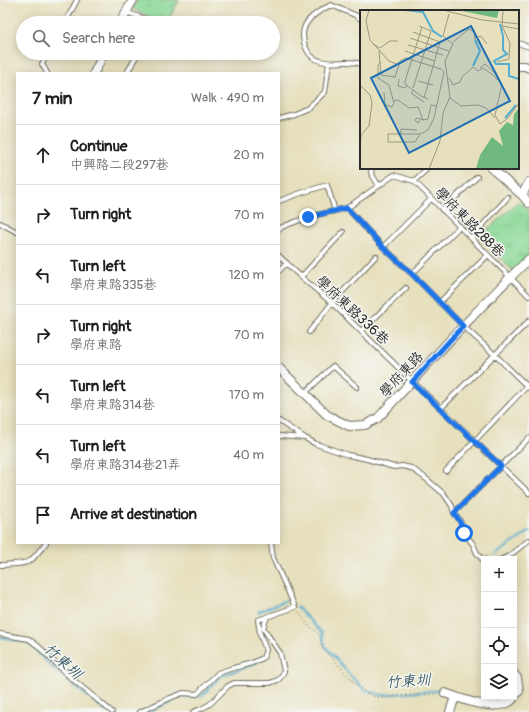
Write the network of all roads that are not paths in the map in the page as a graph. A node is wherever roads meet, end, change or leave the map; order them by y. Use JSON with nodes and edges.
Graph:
{"nodes":[{"id":1,"x":77,"y":0,"type":"edge"},
{"id":2,"x":133,"y":0,"type":"edge"},
{"id":3,"x":126,"y":12,"type":"junction"},
{"id":4,"x":69,"y":16,"type":"edge"},
{"id":5,"x":124,"y":16,"type":"edge"},
{"id":6,"x":137,"y":16,"type":"edge"},
{"id":7,"x":360,"y":18,"type":"edge"},
{"id":8,"x":519,"y":43,"type":"edge"},
{"id":9,"x":529,"y":47,"type":"edge"},
{"id":10,"x":44,"y":60,"type":"edge"},
{"id":11,"x":100,"y":60,"type":"edge"},
{"id":12,"x":134,"y":60,"type":"edge"},
{"id":13,"x":329,"y":63,"type":"junction"},
{"id":14,"x":360,"y":64,"type":"edge"},
{"id":15,"x":519,"y":66,"type":"edge"},
{"id":16,"x":529,"y":68,"type":"edge"},
{"id":17,"x":46,"y":72,"type":"edge"},
{"id":18,"x":94,"y":72,"type":"edge"},
{"id":19,"x":128,"y":72,"type":"edge"},
{"id":20,"x":280,"y":118,"type":"edge"},
{"id":21,"x":372,"y":169,"type":"edge"},
{"id":22,"x":427,"y":169,"type":"edge"},
{"id":23,"x":492,"y":169,"type":"edge"},
{"id":24,"x":477,"y":177,"type":"dead end"},
{"id":25,"x":414,"y":181,"type":"junction"},
{"id":26,"x":529,"y":182,"type":"edge"},
{"id":27,"x":379,"y":186,"type":"junction"},
{"id":28,"x":522,"y":195,"type":"junction"},
{"id":29,"x":508,"y":197,"type":"dead end"},
{"id":30,"x":431,"y":199,"type":"junction"},
{"id":31,"x":280,"y":201,"type":"edge"},
{"id":32,"x":529,"y":203,"type":"edge"},
{"id":33,"x":347,"y":208,"type":"junction"},
{"id":34,"x":442,"y":210,"type":"junction"},
{"id":35,"x":335,"y":211,"type":"junction"},
{"id":36,"x":0,"y":223,"type":"edge"},
{"id":37,"x":460,"y":226,"type":"junction"},
{"id":38,"x":280,"y":229,"type":"edge"},
{"id":39,"x":16,"y":231,"type":"edge"},
{"id":40,"x":343,"y":232,"type":"dead end"},
{"id":41,"x":471,"y":238,"type":"junction"},
{"id":42,"x":383,"y":247,"type":"junction"},
{"id":43,"x":488,"y":255,"type":"junction"},
{"id":44,"x":376,"y":256,"type":"dead end"},
{"id":45,"x":280,"y":257,"type":"edge"},
{"id":46,"x":529,"y":259,"type":"edge"},
{"id":47,"x":287,"y":263,"type":"junction"},
{"id":48,"x":280,"y":270,"type":"edge"},
{"id":49,"x":412,"y":274,"type":"junction"},
{"id":50,"x":301,"y":277,"type":"junction"},
{"id":51,"x":510,"y":277,"type":"junction"},
{"id":52,"x":406,"y":288,"type":"dead end"},
{"id":53,"x":529,"y":296,"type":"edge"},
{"id":54,"x":332,"y":303,"type":"junction"},
{"id":55,"x":439,"y":303,"type":"junction"},
{"id":56,"x":529,"y":321,"type":"edge"},
{"id":57,"x":463,"y":326,"type":"junction"},
{"id":58,"x":361,"y":331,"type":"junction"},
{"id":59,"x":309,"y":332,"type":"dead end"},
{"id":60,"x":495,"y":355,"type":"junction"},
{"id":61,"x":280,"y":369,"type":"edge"},
{"id":62,"x":412,"y":382,"type":"junction"},
{"id":63,"x":528,"y":386,"type":"edge"},
{"id":64,"x":357,"y":387,"type":"dead end"},
{"id":65,"x":305,"y":393,"type":"junction"},
{"id":66,"x":441,"y":408,"type":"junction"},
{"id":67,"x":280,"y":422,"type":"edge"},
{"id":68,"x":280,"y":436,"type":"edge"},
{"id":69,"x":305,"y":438,"type":"junction"},
{"id":70,"x":529,"y":438,"type":"edge"},
{"id":71,"x":475,"y":441,"type":"junction"},
{"id":72,"x":501,"y":466,"type":"junction"},
{"id":73,"x":446,"y":471,"type":"dead end"},
{"id":74,"x":529,"y":493,"type":"edge"},
{"id":75,"x":454,"y":513,"type":"junction"},
{"id":76,"x":529,"y":540,"type":"edge"},
{"id":77,"x":45,"y":544,"type":"edge"},
{"id":78,"x":271,"y":544,"type":"edge"},
{"id":79,"x":481,"y":556,"type":"edge"},
{"id":80,"x":509,"y":556,"type":"edge"},
{"id":81,"x":0,"y":564,"type":"edge"},
{"id":82,"x":267,"y":617,"type":"junction"},
{"id":83,"x":0,"y":634,"type":"edge"},
{"id":84,"x":517,"y":678,"type":"edge"},
{"id":85,"x":445,"y":694,"type":"road end"},
{"id":86,"x":517,"y":694,"type":"edge"},
{"id":87,"x":455,"y":697,"type":"junction"},
{"id":88,"x":512,"y":700,"type":"edge"},
{"id":89,"x":112,"y":712,"type":"edge"},
{"id":90,"x":140,"y":712,"type":"edge"},
{"id":91,"x":193,"y":712,"type":"edge"},
{"id":92,"x":450,"y":712,"type":"edge"}],
"edges":[{"from":1,"to":4,"type":"lane"},
{"from":2,"to":3,"type":"street"},
{"from":3,"to":5,"type":"street"},
{"from":3,"to":6,"type":"lane"},
{"from":7,"to":13,"type":"lane"},
{"from":8,"to":9,"type":"lane"},
{"from":10,"to":17,"type":"lane"},
{"from":11,"to":18,"type":"street"},
{"from":12,"to":19,"type":"lane"},
{"from":13,"to":14,"type":"lane"},
{"from":13,"to":20,"type":"lane"},
{"from":15,"to":16,"type":"street"},
{"from":21,"to":27,"type":"lane"},
{"from":22,"to":25,"type":"lane"},
{"from":23,"to":28,"type":"street"},
{"from":24,"to":34,"type":"lane"},
{"from":25,"to":27,"type":"lane"},
{"from":25,"to":30,"type":"lane","name":"學府東路288巷"},
{"from":26,"to":28,"type":"street"},
{"from":27,"to":33,"type":"lane"},
{"from":28,"to":32,"type":"street"},
{"from":29,"to":41,"type":"lane"},
{"from":30,"to":34,"type":"lane","name":"學府東路288巷"},
{"from":30,"to":42,"type":"lane"},
{"from":31,"to":35,"type":"lane"},
{"from":33,"to":35,"type":"lane"},
{"from":33,"to":42,"type":"lane"},
{"from":34,"to":37,"type":"lane","name":"學府東路288巷"},
{"from":35,"to":38,"type":"lane"},
{"from":36,"to":39,"type":"lane"},
{"from":37,"to":41,"type":"lane","name":"學府東路288巷"},
{"from":37,"to":49,"type":"lane"},
{"from":40,"to":50,"type":"lane"},
{"from":41,"to":43,"type":"lane","name":"學府東路288巷"},
{"from":42,"to":49,"type":"lane"},
{"from":43,"to":51,"type":"lane","name":"學府東路288巷"},
{"from":43,"to":55,"type":"lane"},
{"from":44,"to":54,"type":"lane"},
{"from":45,"to":47,"type":"lane","name":"學府東路336巷"},
{"from":46,"to":51,"type":"street","name":"學府東路"},
{"from":47,"to":48,"type":"lane"},
{"from":47,"to":50,"type":"lane","name":"學府東路336巷"},
{"from":49,"to":55,"type":"lane"},
{"from":50,"to":54,"type":"lane","name":"學府東路336巷"},
{"from":51,"to":53,"type":"lane","name":"學府東路288巷"},
{"from":51,"to":57,"type":"street","name":"學府東路"},
{"from":52,"to":58,"type":"lane"},
{"from":54,"to":58,"type":"lane","name":"學府東路336巷"},
{"from":54,"to":59,"type":"lane"},
{"from":55,"to":57,"type":"lane"},
{"from":56,"to":60,"type":"lane"},
{"from":57,"to":60,"type":"lane"},
{"from":57,"to":62,"type":"street","name":"學府東路"},
{"from":58,"to":62,"type":"lane","name":"學府東路336巷"},
{"from":60,"to":63,"type":"lane"},
{"from":60,"to":66,"type":"lane"},
{"from":61,"to":65,"type":"street","name":"學府東路"},
{"from":62,"to":65,"type":"street","name":"學府東路"},
{"from":62,"to":66,"type":"lane","name":"學府東路336巷"},
{"from":63,"to":71,"type":"lane"},
{"from":64,"to":65,"type":"lane"},
{"from":66,"to":71,"type":"lane","name":"學府東路336巷"},
{"from":67,"to":69,"type":"lane"},
{"from":68,"to":69,"type":"lane"},
{"from":69,"to":75,"type":"lane"},
{"from":70,"to":72,"type":"lane"},
{"from":71,"to":72,"type":"lane","name":"學府東路336巷"},
{"from":71,"to":73,"type":"lane"},
{"from":72,"to":74,"type":"lane","name":"學府東路336巷"},
{"from":72,"to":75,"type":"lane"},
{"from":75,"to":79,"type":"lane"},
{"from":76,"to":80,"type":"lane"},
{"from":77,"to":81,"type":"lane"},
{"from":78,"to":82,"type":"lane"},
{"from":82,"to":90,"type":"lane"},
{"from":82,"to":91,"type":"lane"},
{"from":83,"to":89,"type":"lane"},
{"from":84,"to":86,"type":"street"},
{"from":85,"to":87,"type":"street"},
{"from":87,"to":88,"type":"street"},
{"from":87,"to":92,"type":"street"}]}
